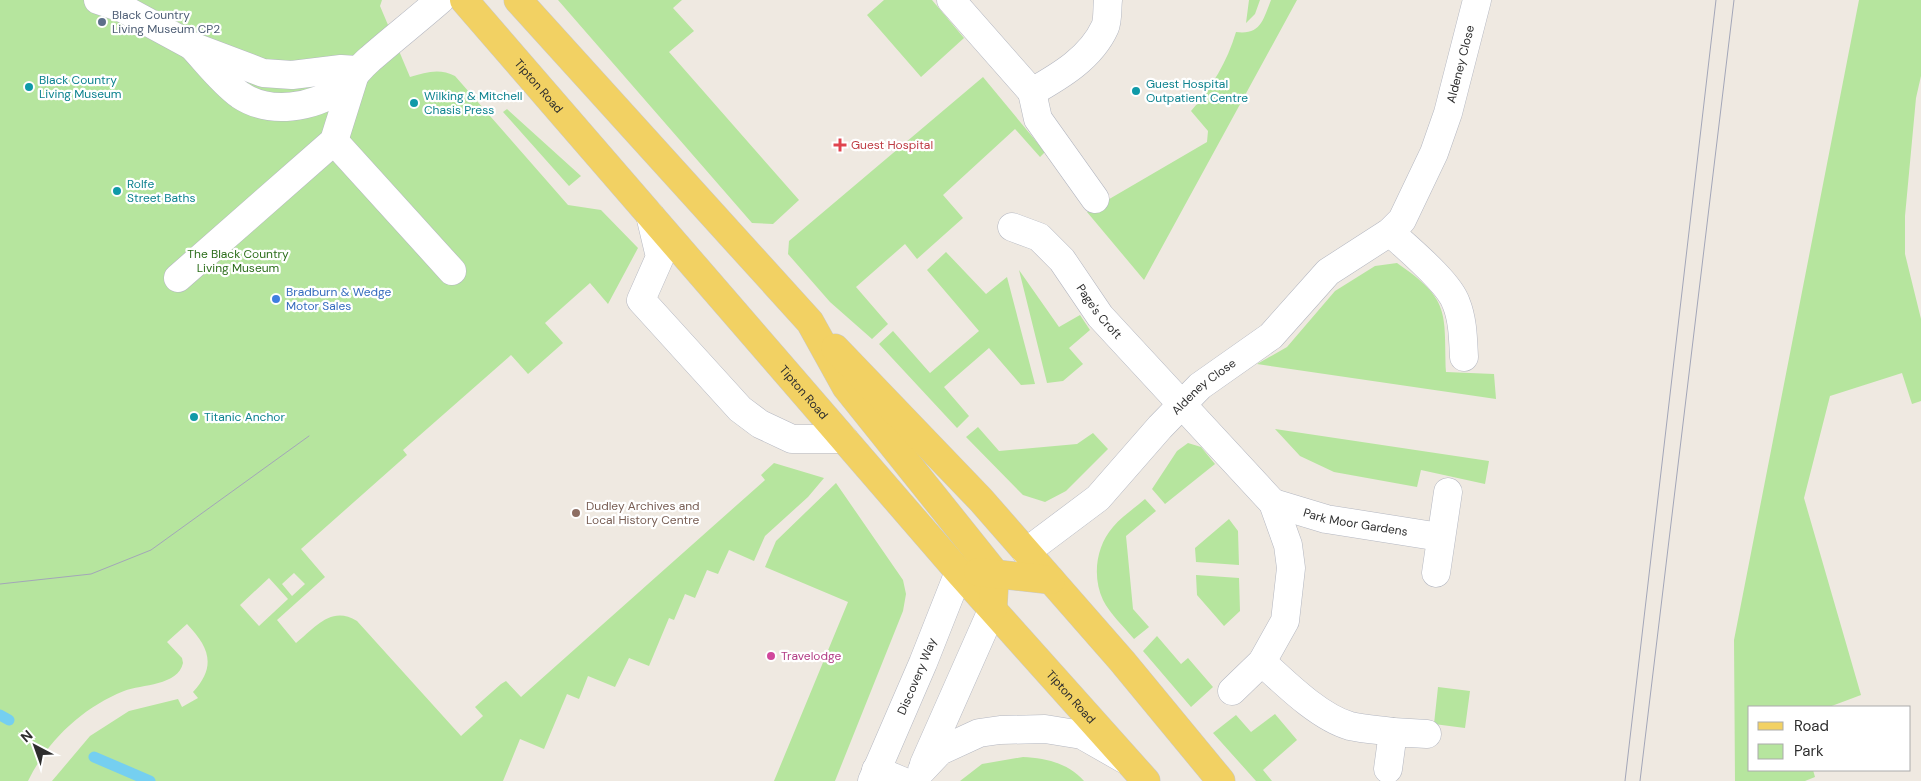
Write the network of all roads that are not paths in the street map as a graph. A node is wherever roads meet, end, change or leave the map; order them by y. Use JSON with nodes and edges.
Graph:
{"nodes":[{"id":1,"x":98,"y":0,"type":"edge"},
{"id":2,"x":440,"y":0,"type":"edge"},
{"id":3,"x":464,"y":0,"type":"edge"},
{"id":4,"x":518,"y":0,"type":"edge"},
{"id":5,"x":1108,"y":0,"type":"edge"},
{"id":6,"x":1477,"y":0,"type":"edge"},
{"id":7,"x":954,"y":1,"type":"edge"},
{"id":8,"x":356,"y":70,"type":"junction"},
{"id":9,"x":1032,"y":92,"type":"junction"},
{"id":10,"x":334,"y":141,"type":"junction"},
{"id":11,"x":1095,"y":199,"type":"dead end"},
{"id":12,"x":650,"y":215,"type":"junction"},
{"id":13,"x":1012,"y":227,"type":"dead end"},
{"id":14,"x":1390,"y":232,"type":"junction"},
{"id":15,"x":452,"y":271,"type":"dead end"},
{"id":16,"x":178,"y":278,"type":"dead end"},
{"id":17,"x":802,"y":314,"type":"junction"},
{"id":18,"x":1464,"y":357,"type":"dead end"},
{"id":19,"x":1182,"y":406,"type":"junction"},
{"id":20,"x":844,"y":439,"type":"junction"},
{"id":21,"x":1448,"y":492,"type":"dead end"},
{"id":22,"x":1272,"y":503,"type":"junction"},
{"id":23,"x":1440,"y":537,"type":"junction"},
{"id":24,"x":1026,"y":552,"type":"junction"},
{"id":25,"x":959,"y":572,"type":"junction"},
{"id":26,"x":996,"y":573,"type":"junction"},
{"id":27,"x":1436,"y":573,"type":"dead end"},
{"id":28,"x":1050,"y":580,"type":"junction"},
{"id":29,"x":993,"y":608,"type":"junction"},
{"id":30,"x":1262,"y":662,"type":"junction"},
{"id":31,"x":1232,"y":691,"type":"dead end"},
{"id":32,"x":1393,"y":732,"type":"junction"},
{"id":33,"x":1427,"y":734,"type":"dead end"},
{"id":34,"x":1388,"y":769,"type":"dead end"},
{"id":35,"x":1137,"y":772,"type":"edge"},
{"id":36,"x":874,"y":776,"type":"edge"},
{"id":37,"x":914,"y":777,"type":"edge"},
{"id":38,"x":1221,"y":781,"type":"edge"}],
"edges":[{"from":1,"to":8,"type":"street"},
{"from":2,"to":8,"type":"street"},
{"from":3,"to":12,"type":"main road","name":"Tipton Road"},
{"from":4,"to":17,"type":"main road"},
{"from":5,"to":9,"type":"street"},
{"from":6,"to":14,"type":"street","name":"Aldeney Close"},
{"from":7,"to":9,"type":"street"},
{"from":8,"to":10,"type":"street"},
{"from":9,"to":11,"type":"street"},
{"from":10,"to":15,"type":"street"},
{"from":10,"to":16,"type":"street"},
{"from":12,"to":20,"type":"main road","name":"Tipton Road"},
{"from":12,"to":20,"type":"street"},
{"from":13,"to":19,"type":"street","name":"Page's Croft"},
{"from":14,"to":18,"type":"street"},
{"from":14,"to":19,"type":"street","name":"Aldeney Close"},
{"from":17,"to":24,"type":"main road"},
{"from":17,"to":26,"type":"main road"},
{"from":19,"to":22,"type":"street"},
{"from":19,"to":24,"type":"street","name":"Aldeney Close"},
{"from":20,"to":25,"type":"main road","name":"Tipton Road"},
{"from":21,"to":23,"type":"street"},
{"from":22,"to":23,"type":"street","name":"Park Moor Gardens"},
{"from":22,"to":30,"type":"street"},
{"from":23,"to":27,"type":"street"},
{"from":24,"to":26,"type":"main road"},
{"from":24,"to":28,"type":"main road"},
{"from":25,"to":26,"type":"main road"},
{"from":25,"to":29,"type":"main road","name":"Tipton Road"},
{"from":25,"to":36,"type":"street","name":"Discovery Way"},
{"from":26,"to":28,"type":"main road"},
{"from":26,"to":29,"type":"main road"},
{"from":28,"to":38,"type":"main road"},
{"from":29,"to":35,"type":"main road","name":"Tipton Road"},
{"from":29,"to":37,"type":"street"},
{"from":30,"to":31,"type":"street"},
{"from":30,"to":32,"type":"street"},
{"from":32,"to":33,"type":"street"},
{"from":32,"to":34,"type":"street"},
{"from":35,"to":37,"type":"street"},
{"from":36,"to":37,"type":"street"}]}
